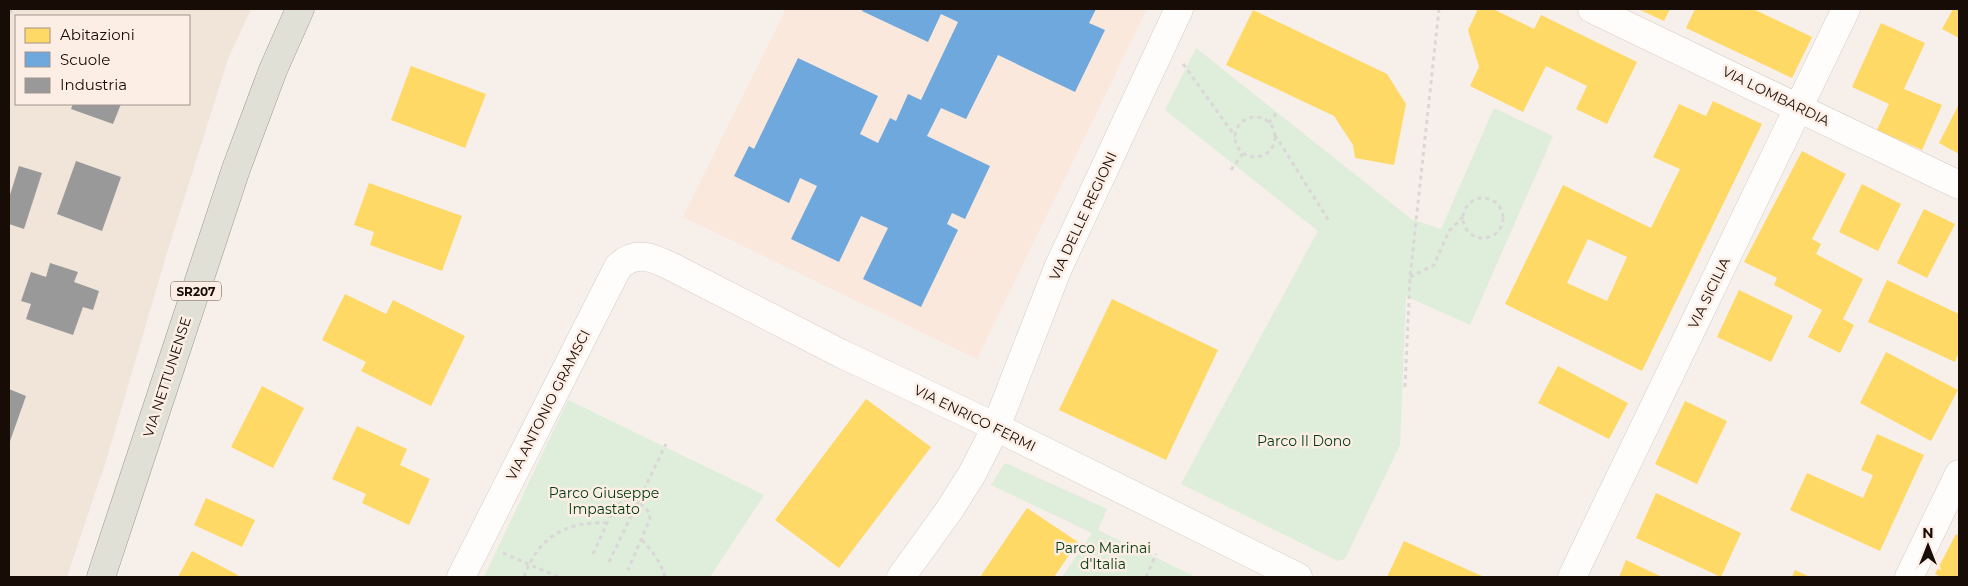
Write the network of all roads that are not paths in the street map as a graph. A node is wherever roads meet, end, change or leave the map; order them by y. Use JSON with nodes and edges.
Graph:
{"nodes":[{"id":1,"x":300,"y":9,"type":"edge"},
{"id":2,"x":1179,"y":9,"type":"edge"},
{"id":3,"x":1592,"y":9,"type":"edge"},
{"id":4,"x":1846,"y":9,"type":"edge"},
{"id":5,"x":1799,"y":107,"type":"junction"},
{"id":6,"x":1959,"y":185,"type":"edge"},
{"id":7,"x":653,"y":258,"type":"joint"},
{"id":8,"x":996,"y":427,"type":"junction"},
{"id":9,"x":1959,"y":474,"type":"edge"},
{"id":10,"x":101,"y":577,"type":"edge"},
{"id":11,"x":461,"y":577,"type":"edge"},
{"id":12,"x":902,"y":577,"type":"edge"},
{"id":13,"x":1298,"y":577,"type":"edge"},
{"id":14,"x":1572,"y":577,"type":"edge"},
{"id":15,"x":1910,"y":577,"type":"edge"}],
"edges":[{"from":1,"to":10,"type":"main road","name":"VIA NETTUNENSE","number":"SR207"},
{"from":2,"to":8,"type":"street","name":"VIA DELLE REGIONI"},
{"from":3,"to":5,"type":"street","name":"VIA LOMBARDIA"},
{"from":4,"to":5,"type":"street","name":"VIA SICILIA"},
{"from":5,"to":6,"type":"street","name":"VIA LOMBARDIA"},
{"from":5,"to":14,"type":"street","name":"VIA SICILIA"},
{"from":7,"to":8,"type":"street","name":"VIA ENRICO FERMI"},
{"from":7,"to":11,"type":"street","name":"VIA ANTONIO GRAMSCI"},
{"from":8,"to":12,"type":"street","name":"VIA DELLE REGIONI"},
{"from":8,"to":13,"type":"street","name":"VIA ENRICO FERMI"},
{"from":9,"to":15,"type":"street"}]}
